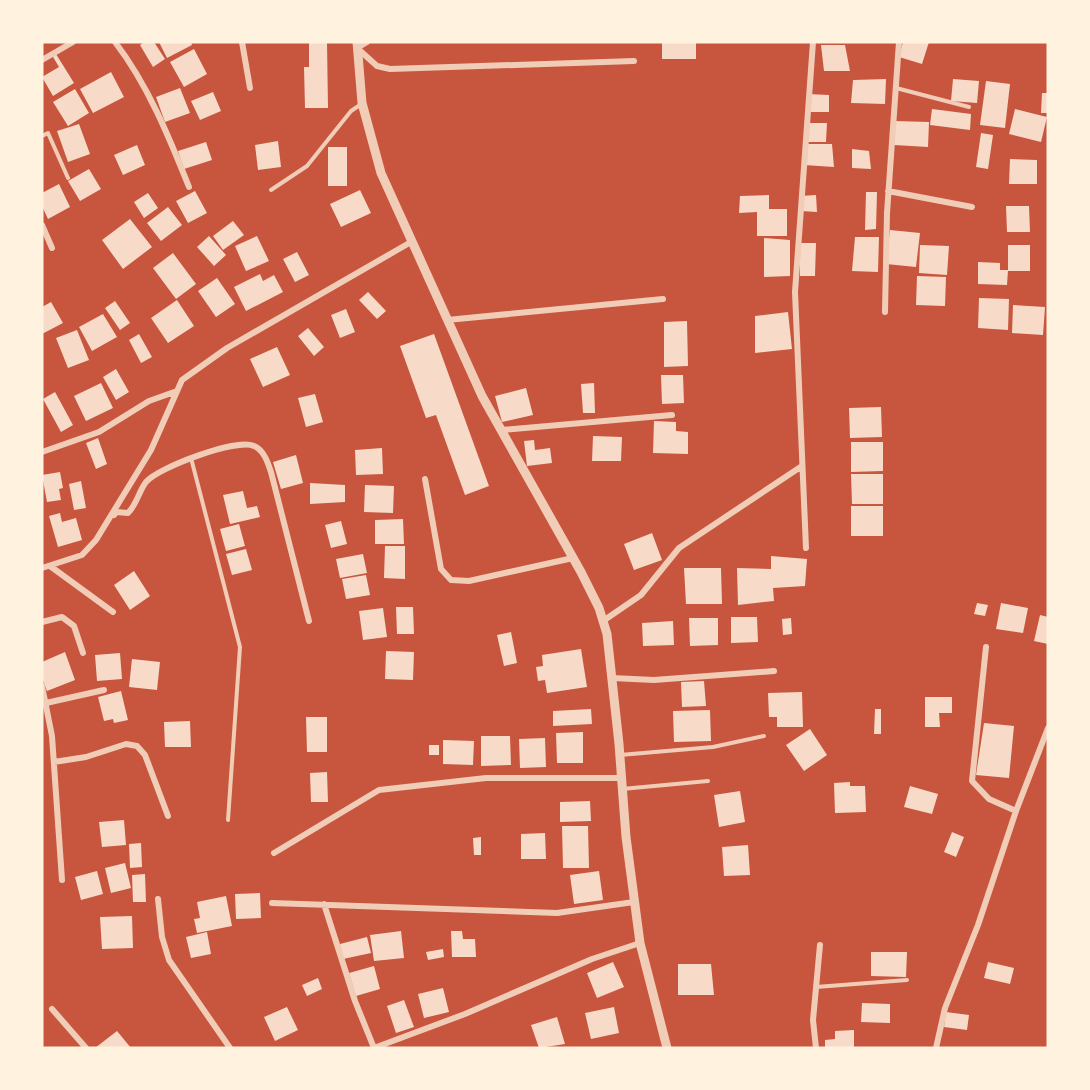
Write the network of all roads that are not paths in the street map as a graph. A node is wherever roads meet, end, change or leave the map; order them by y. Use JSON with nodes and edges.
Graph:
{"nodes":[{"id":1,"x":73,"y":42,"type":"edge"},
{"id":2,"x":115,"y":42,"type":"edge"},
{"id":3,"x":242,"y":42,"type":"edge"},
{"id":4,"x":367,"y":42,"type":"edge"},
{"id":5,"x":813,"y":42,"type":"edge"},
{"id":6,"x":899,"y":42,"type":"edge"},
{"id":7,"x":357,"y":45,"type":"edge"},
{"id":8,"x":42,"y":60,"type":"edge"},
{"id":9,"x":634,"y":61,"type":"dead end"},
{"id":10,"x":250,"y":88,"type":"dead end"},
{"id":11,"x":896,"y":88,"type":"junction"},
{"id":12,"x":362,"y":103,"type":"junction"},
{"id":13,"x":969,"y":107,"type":"dead end"},
{"id":14,"x":42,"y":136,"type":"edge"},
{"id":15,"x":68,"y":178,"type":"dead end"},
{"id":16,"x":189,"y":187,"type":"dead end"},
{"id":17,"x":271,"y":190,"type":"dead end"},
{"id":18,"x":888,"y":191,"type":"junction"},
{"id":19,"x":972,"y":207,"type":"dead end"},
{"id":20,"x":42,"y":225,"type":"edge"},
{"id":21,"x":411,"y":242,"type":"junction"},
{"id":22,"x":52,"y":248,"type":"dead end"},
{"id":23,"x":663,"y":299,"type":"dead end"},
{"id":24,"x":885,"y":312,"type":"dead end"},
{"id":25,"x":447,"y":320,"type":"junction"},
{"id":26,"x":177,"y":392,"type":"junction"},
{"id":27,"x":672,"y":415,"type":"dead end"},
{"id":28,"x":502,"y":430,"type":"junction"},
{"id":29,"x":42,"y":452,"type":"edge"},
{"id":30,"x":191,"y":458,"type":"junction"},
{"id":31,"x":802,"y":466,"type":"junction"},
{"id":32,"x":425,"y":479,"type":"dead end"},
{"id":33,"x":109,"y":520,"type":"junction"},
{"id":34,"x":807,"y":548,"type":"dead end"},
{"id":35,"x":573,"y":558,"type":"junction"},
{"id":36,"x":50,"y":566,"type":"junction"},
{"id":37,"x":42,"y":568,"type":"edge"},
{"id":38,"x":113,"y":612,"type":"dead end"},
{"id":39,"x":309,"y":621,"type":"dead end"},
{"id":40,"x":603,"y":621,"type":"junction"},
{"id":41,"x":42,"y":622,"type":"edge"},
{"id":42,"x":986,"y":647,"type":"dead end"},
{"id":43,"x":83,"y":653,"type":"dead end"},
{"id":44,"x":774,"y":671,"type":"dead end"},
{"id":45,"x":612,"y":678,"type":"junction"},
{"id":46,"x":42,"y":686,"type":"edge"},
{"id":47,"x":104,"y":690,"type":"dead end"},
{"id":48,"x":46,"y":704,"type":"junction"},
{"id":49,"x":1048,"y":728,"type":"edge"},
{"id":50,"x":764,"y":736,"type":"dead end"},
{"id":51,"x":619,"y":755,"type":"junction"},
{"id":52,"x":54,"y":762,"type":"junction"},
{"id":53,"x":620,"y":777,"type":"junction"},
{"id":54,"x":708,"y":781,"type":"dead end"},
{"id":55,"x":621,"y":789,"type":"junction"},
{"id":56,"x":1016,"y":811,"type":"junction"},
{"id":57,"x":168,"y":816,"type":"dead end"},
{"id":58,"x":228,"y":820,"type":"dead end"},
{"id":59,"x":274,"y":853,"type":"dead end"},
{"id":60,"x":62,"y":880,"type":"dead end"},
{"id":61,"x":158,"y":899,"type":"dead end"},
{"id":62,"x":634,"y":902,"type":"junction"},
{"id":63,"x":272,"y":903,"type":"dead end"},
{"id":64,"x":324,"y":904,"type":"junction"},
{"id":65,"x":640,"y":943,"type":"junction"},
{"id":66,"x":820,"y":945,"type":"dead end"},
{"id":67,"x":907,"y":980,"type":"dead end"},
{"id":68,"x":816,"y":987,"type":"junction"},
{"id":69,"x":52,"y":1009,"type":"dead end"},
{"id":70,"x":86,"y":1048,"type":"edge"},
{"id":71,"x":230,"y":1048,"type":"edge"},
{"id":72,"x":374,"y":1048,"type":"edge"},
{"id":73,"x":667,"y":1048,"type":"edge"},
{"id":74,"x":816,"y":1048,"type":"edge"},
{"id":75,"x":936,"y":1048,"type":"edge"}],
"edges":[{"from":1,"to":8,"type":"street"},
{"from":2,"to":16,"type":"street"},
{"from":3,"to":10,"type":"street"},
{"from":4,"to":7,"type":"street"},
{"from":5,"to":31,"type":"street"},
{"from":6,"to":11,"type":"street"},
{"from":7,"to":9,"type":"street"},
{"from":7,"to":12,"type":"street"},
{"from":11,"to":13,"type":"lane"},
{"from":11,"to":18,"type":"street"},
{"from":12,"to":17,"type":"lane"},
{"from":12,"to":21,"type":"street"},
{"from":14,"to":15,"type":"lane"},
{"from":18,"to":19,"type":"street"},
{"from":18,"to":24,"type":"street"},
{"from":20,"to":22,"type":"street"},
{"from":21,"to":25,"type":"street"},
{"from":21,"to":26,"type":"street"},
{"from":23,"to":25,"type":"street"},
{"from":25,"to":28,"type":"street"},
{"from":26,"to":29,"type":"street"},
{"from":26,"to":33,"type":"street"},
{"from":27,"to":28,"type":"street"},
{"from":28,"to":35,"type":"street"},
{"from":30,"to":33,"type":"street"},
{"from":30,"to":39,"type":"street"},
{"from":30,"to":58,"type":"lane"},
{"from":31,"to":34,"type":"street"},
{"from":31,"to":40,"type":"street"},
{"from":32,"to":35,"type":"street"},
{"from":33,"to":36,"type":"street"},
{"from":35,"to":40,"type":"street"},
{"from":36,"to":37,"type":"street"},
{"from":36,"to":38,"type":"street"},
{"from":40,"to":45,"type":"street"},
{"from":41,"to":43,"type":"street"},
{"from":42,"to":56,"type":"street"},
{"from":44,"to":45,"type":"street"},
{"from":45,"to":51,"type":"street"},
{"from":46,"to":48,"type":"street"},
{"from":47,"to":48,"type":"street"},
{"from":48,"to":52,"type":"street"},
{"from":49,"to":56,"type":"street"},
{"from":50,"to":51,"type":"lane"},
{"from":51,"to":53,"type":"street"},
{"from":52,"to":57,"type":"street"},
{"from":52,"to":60,"type":"street"},
{"from":53,"to":55,"type":"street"},
{"from":53,"to":59,"type":"street"},
{"from":54,"to":55,"type":"lane"},
{"from":55,"to":62,"type":"street"},
{"from":56,"to":75,"type":"street"},
{"from":61,"to":71,"type":"street"},
{"from":62,"to":64,"type":"street"},
{"from":62,"to":65,"type":"street"},
{"from":63,"to":64,"type":"street"},
{"from":64,"to":72,"type":"street"},
{"from":65,"to":72,"type":"street"},
{"from":65,"to":73,"type":"street"},
{"from":66,"to":68,"type":"street"},
{"from":67,"to":68,"type":"lane"},
{"from":68,"to":74,"type":"street"},
{"from":69,"to":70,"type":"street"}]}
